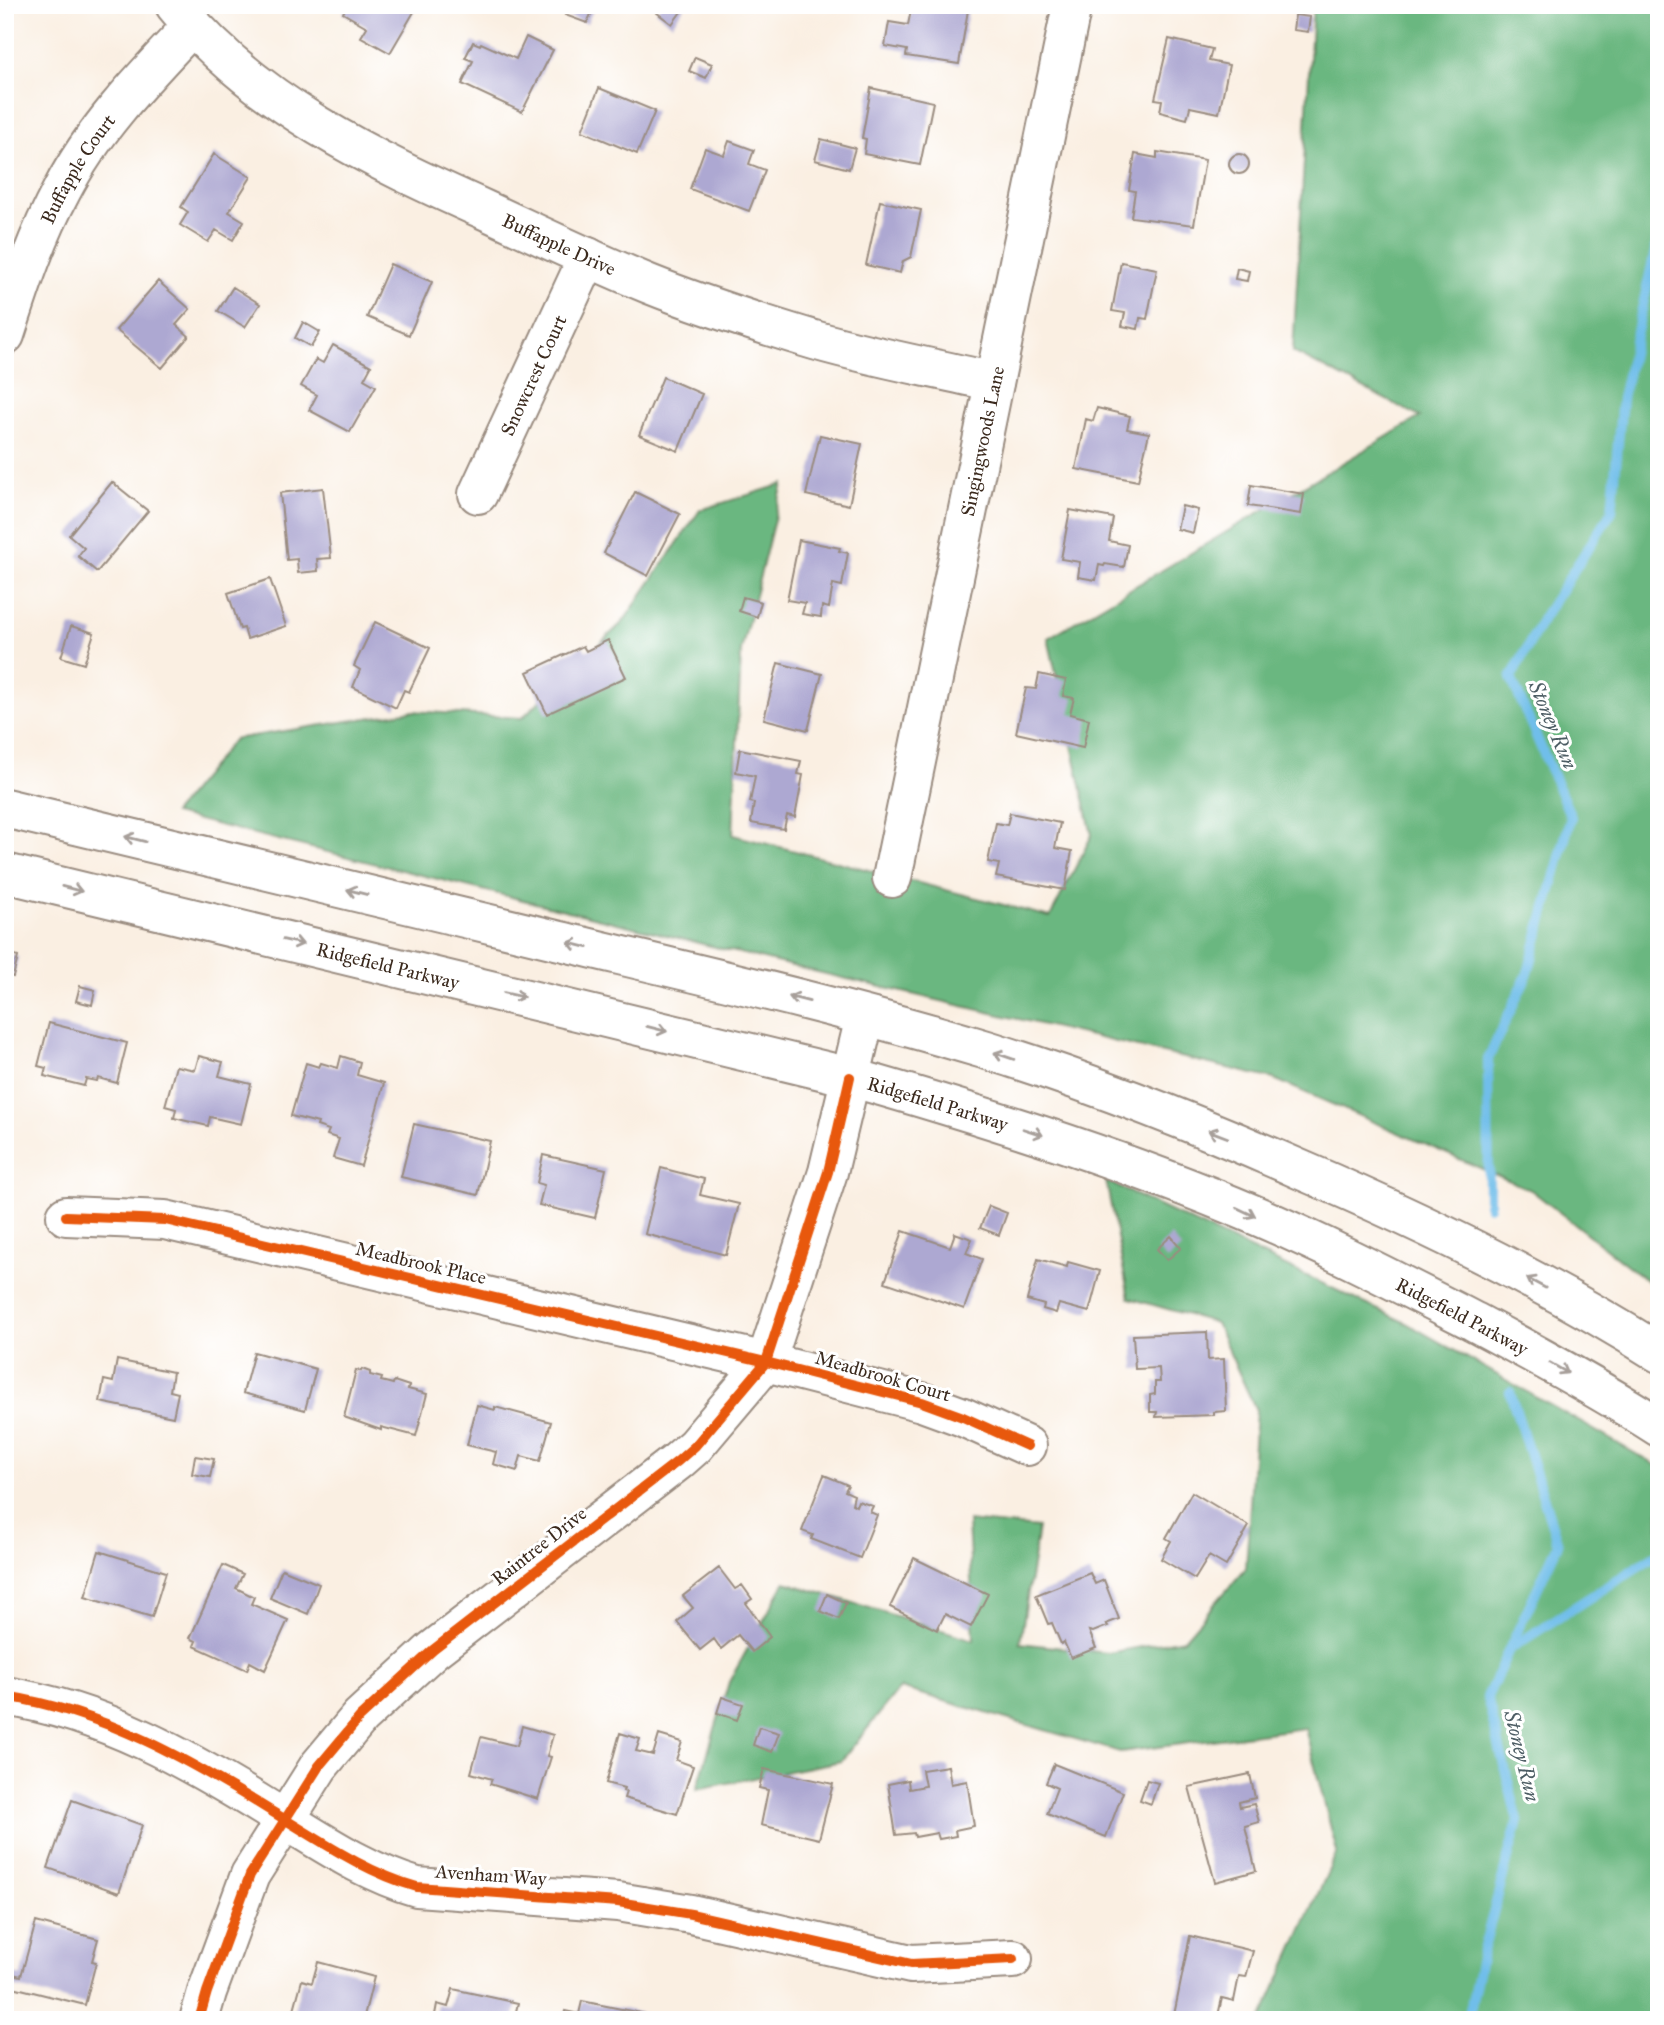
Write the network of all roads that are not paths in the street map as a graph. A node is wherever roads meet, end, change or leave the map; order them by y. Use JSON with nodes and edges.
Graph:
{"nodes":[{"id":1,"x":1072,"y":5,"type":"edge"},
{"id":2,"x":183,"y":16,"type":"edge"},
{"id":3,"x":588,"y":257,"type":"junction"},
{"id":4,"x":5,"y":335,"type":"edge"},
{"id":5,"x":994,"y":382,"type":"junction"},
{"id":6,"x":478,"y":494,"type":"dead end"},
{"id":7,"x":5,"y":808,"type":"edge"},
{"id":8,"x":5,"y":873,"type":"edge"},
{"id":9,"x":892,"y":877,"type":"dead end"},
{"id":10,"x":865,"y":1017,"type":"junction"},
{"id":11,"x":850,"y":1077,"type":"junction"},
{"id":12,"x":66,"y":1216,"type":"dead end"},
{"id":13,"x":1659,"y":1353,"type":"edge"},
{"id":14,"x":766,"y":1362,"type":"junction"},
{"id":15,"x":1659,"y":1427,"type":"edge"},
{"id":16,"x":1027,"y":1446,"type":"dead end"},
{"id":17,"x":5,"y":1696,"type":"edge"},
{"id":18,"x":285,"y":1819,"type":"junction"},
{"id":19,"x":1013,"y":1959,"type":"dead end"},
{"id":20,"x":199,"y":2020,"type":"edge"}],
"edges":[{"from":1,"to":5,"type":"street","name":"Singingwoods Lane"},
{"from":2,"to":3,"type":"street","name":"Buffapple Drive"},
{"from":2,"to":4,"type":"street","name":"Buffapple Court"},
{"from":3,"to":5,"type":"street","name":"Buffapple Drive"},
{"from":3,"to":6,"type":"street","name":"Snowcrest Court"},
{"from":5,"to":9,"type":"street","name":"Singingwoods Lane"},
{"from":10,"to":7,"type":"street","one_way":true},
{"from":8,"to":11,"type":"street","name":"Ridgefield Parkway","one_way":true},
{"from":10,"to":11,"type":"street","name":"Raintree Drive"},
{"from":13,"to":10,"type":"street","one_way":true},
{"from":11,"to":14,"type":"street","name":"Raintree Drive"},
{"from":11,"to":15,"type":"street","name":"Ridgefield Parkway","one_way":true},
{"from":12,"to":14,"type":"street","name":"Meadbrook Place"},
{"from":14,"to":16,"type":"street","name":"Meadbrook Court"},
{"from":14,"to":18,"type":"street","name":"Raintree Drive"},
{"from":17,"to":18,"type":"street","name":"Avenham Way"},
{"from":18,"to":19,"type":"street","name":"Avenham Way"},
{"from":18,"to":20,"type":"street","name":"Raintree Drive"}]}
